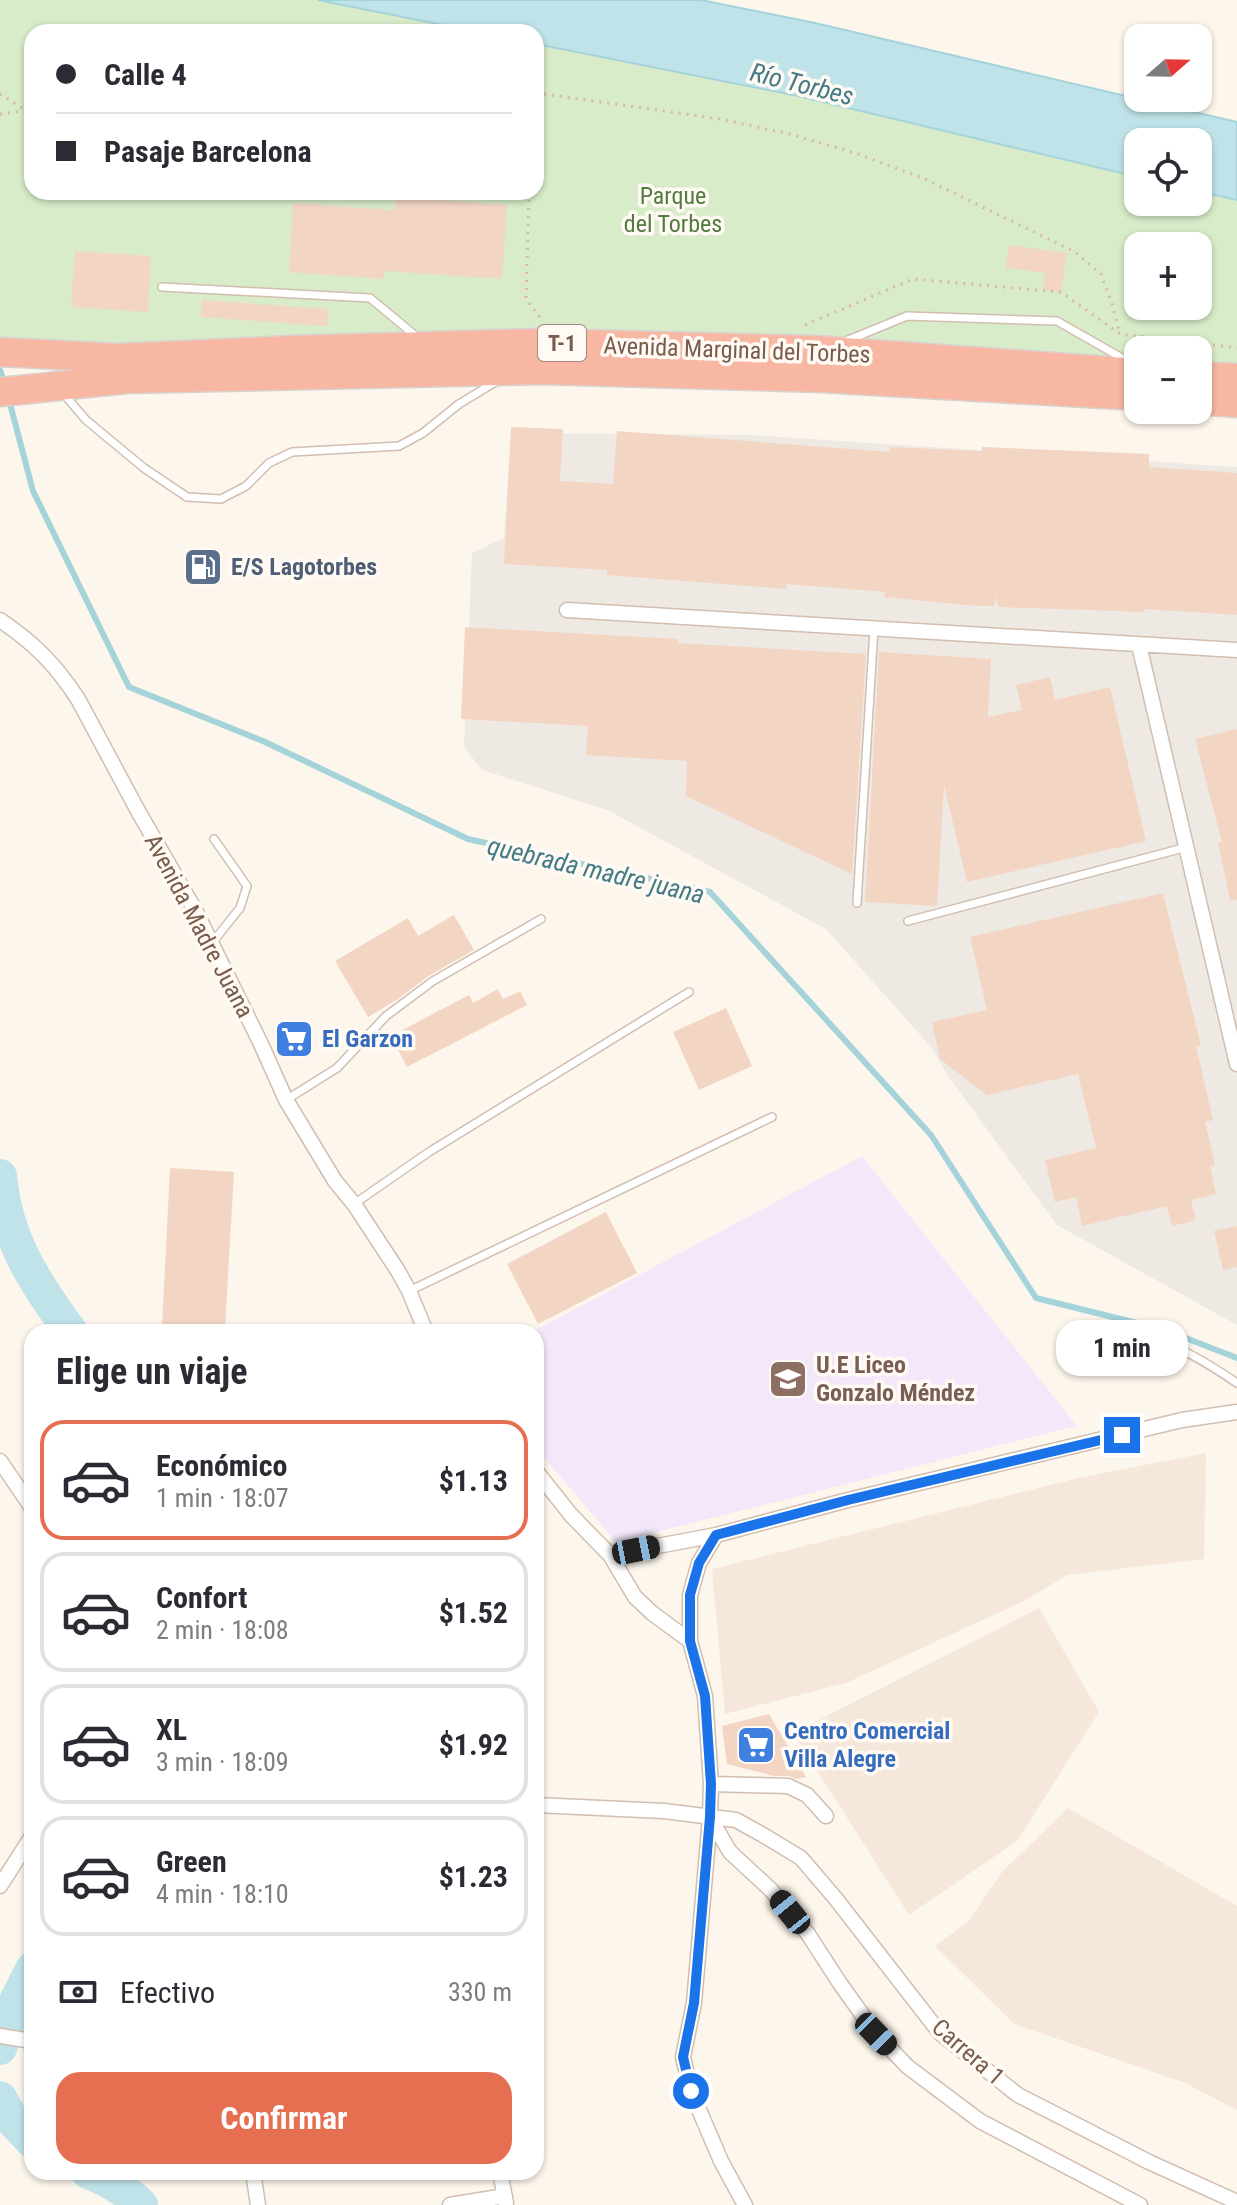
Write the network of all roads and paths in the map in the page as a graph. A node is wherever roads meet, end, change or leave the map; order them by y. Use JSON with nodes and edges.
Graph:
{"nodes":[{"id":1,"x":0,"y":94,"type":"edge"},
{"id":2,"x":544,"y":94,"type":"edge"},
{"id":3,"x":24,"y":110,"type":"edge"},
{"id":4,"x":24,"y":111,"type":"edge"},
{"id":5,"x":0,"y":114,"type":"edge"},
{"id":6,"x":529,"y":200,"type":"edge"},
{"id":7,"x":162,"y":287,"type":"dead end"},
{"id":8,"x":543,"y":321,"type":"dead end"},
{"id":9,"x":1120,"y":334,"type":"junction"},
{"id":10,"x":809,"y":338,"type":"junction"},
{"id":11,"x":427,"y":346,"type":"junction"},
{"id":12,"x":1237,"y":348,"type":"edge"},
{"id":13,"x":0,"y":352,"type":"edge"},
{"id":14,"x":1124,"y":362,"type":"edge"},
{"id":15,"x":1124,"y":369,"type":"edge"},
{"id":16,"x":514,"y":370,"type":"junction"},
{"id":17,"x":1212,"y":377,"type":"edge"},
{"id":18,"x":1237,"y":378,"type":"edge"},
{"id":19,"x":57,"y":385,"type":"junction"},
{"id":20,"x":0,"y":392,"type":"edge"},
{"id":21,"x":1124,"y":395,"type":"edge"},
{"id":22,"x":1212,"y":401,"type":"edge"},
{"id":23,"x":1237,"y":403,"type":"edge"},
{"id":24,"x":567,"y":610,"type":"dead end"},
{"id":25,"x":0,"y":620,"type":"edge"},
{"id":26,"x":874,"y":629,"type":"junction"},
{"id":27,"x":1139,"y":645,"type":"junction"},
{"id":28,"x":1237,"y":650,"type":"edge"},
{"id":29,"x":214,"y":839,"type":"dead end"},
{"id":30,"x":1187,"y":847,"type":"junction"},
{"id":31,"x":857,"y":903,"type":"dead end"},
{"id":32,"x":541,"y":919,"type":"dead end"},
{"id":33,"x":908,"y":921,"type":"dead end"},
{"id":34,"x":212,"y":943,"type":"junction"},
{"id":35,"x":689,"y":992,"type":"dead end"},
{"id":36,"x":1237,"y":1064,"type":"edge"},
{"id":37,"x":286,"y":1100,"type":"junction"},
{"id":38,"x":772,"y":1117,"type":"dead end"},
{"id":39,"x":354,"y":1204,"type":"junction"},
{"id":40,"x":409,"y":1291,"type":"junction"},
{"id":41,"x":423,"y":1324,"type":"edge"},
{"id":42,"x":1111,"y":1362,"type":"dead end"},
{"id":43,"x":1237,"y":1383,"type":"edge"},
{"id":44,"x":1237,"y":1412,"type":"edge"},
{"id":45,"x":0,"y":1461,"type":"edge"},
{"id":46,"x":544,"y":1481,"type":"edge"},
{"id":47,"x":24,"y":1496,"type":"edge"},
{"id":48,"x":716,"y":1535,"type":"junction"},
{"id":49,"x":610,"y":1555,"type":"junction"},
{"id":50,"x":690,"y":1641,"type":"junction"},
{"id":51,"x":711,"y":1784,"type":"junction"},
{"id":52,"x":544,"y":1805,"type":"edge"},
{"id":53,"x":826,"y":1816,"type":"dead end"},
{"id":54,"x":710,"y":1817,"type":"junction"},
{"id":55,"x":24,"y":1848,"type":"edge"},
{"id":56,"x":0,"y":1886,"type":"edge"},
{"id":57,"x":0,"y":2036,"type":"edge"},
{"id":58,"x":24,"y":2039,"type":"edge"},
{"id":59,"x":254,"y":2180,"type":"edge"},
{"id":60,"x":501,"y":2180,"type":"edge"},
{"id":61,"x":505,"y":2201,"type":"edge"},
{"id":62,"x":1237,"y":2202,"type":"edge"},
{"id":63,"x":258,"y":2205,"type":"edge"},
{"id":64,"x":450,"y":2205,"type":"edge"},
{"id":65,"x":745,"y":2205,"type":"edge"},
{"id":66,"x":1140,"y":2205,"type":"edge"}],
"edges":[{"from":1,"to":3,"type":"path"},
{"from":2,"to":9,"type":"path"},
{"from":4,"to":5,"type":"path"},
{"from":6,"to":8,"type":"path"},
{"from":7,"to":11,"type":"lane"},
{"from":9,"to":10,"type":"path"},
{"from":9,"to":12,"type":"path"},
{"from":10,"to":11,"type":"highway","name":"Avenida Marginal del Torbes","number":"T-1"},
{"from":10,"to":14,"type":"lane"},
{"from":10,"to":15,"type":"highway","name":"Avenida Marginal del Torbes","number":"T-1"},
{"from":11,"to":13,"type":"highway","name":"Avenida Marginal del Torbes","number":"T-1"},
{"from":16,"to":19,"type":"highway","name":"Avenida Marginal del Torbes","number":"T-1"},
{"from":16,"to":19,"type":"lane"},
{"from":16,"to":21,"type":"highway","name":"Avenida Marginal del Torbes","number":"T-1"},
{"from":17,"to":18,"type":"highway"},
{"from":19,"to":20,"type":"highway","name":"Avenida Marginal del Torbes","number":"T-1"},
{"from":22,"to":23,"type":"highway"},
{"from":24,"to":26,"type":"street"},
{"from":25,"to":34,"type":"street","name":"Avenida Madre Juana"},
{"from":26,"to":27,"type":"street"},
{"from":26,"to":31,"type":"lane"},
{"from":27,"to":28,"type":"street"},
{"from":27,"to":30,"type":"street"},
{"from":29,"to":34,"type":"lane"},
{"from":30,"to":33,"type":"lane"},
{"from":30,"to":36,"type":"street"},
{"from":32,"to":37,"type":"lane"},
{"from":34,"to":37,"type":"street","name":"Avenida Madre Juana"},
{"from":35,"to":39,"type":"lane"},
{"from":37,"to":39,"type":"street","name":"Avenida Madre Juana"},
{"from":38,"to":40,"type":"lane"},
{"from":39,"to":40,"type":"street","name":"Avenida Madre Juana"},
{"from":40,"to":41,"type":"street","name":"Avenida Madre Juana"},
{"from":42,"to":43,"type":"lane"},
{"from":44,"to":48,"type":"street"},
{"from":45,"to":47,"type":"street"},
{"from":46,"to":49,"type":"street"},
{"from":48,"to":49,"type":"street"},
{"from":48,"to":50,"type":"street"},
{"from":49,"to":50,"type":"street"},
{"from":50,"to":51,"type":"street"},
{"from":51,"to":53,"type":"street"},
{"from":51,"to":54,"type":"street"},
{"from":52,"to":54,"type":"street","name":"Carrera 1"},
{"from":54,"to":62,"type":"street","name":"Carrera 1"},
{"from":54,"to":65,"type":"street"},
{"from":54,"to":66,"type":"street"},
{"from":55,"to":56,"type":"street"},
{"from":57,"to":58,"type":"street"},
{"from":59,"to":63,"type":"street"},
{"from":60,"to":61,"type":"street"},
{"from":61,"to":64,"type":"street"}]}
